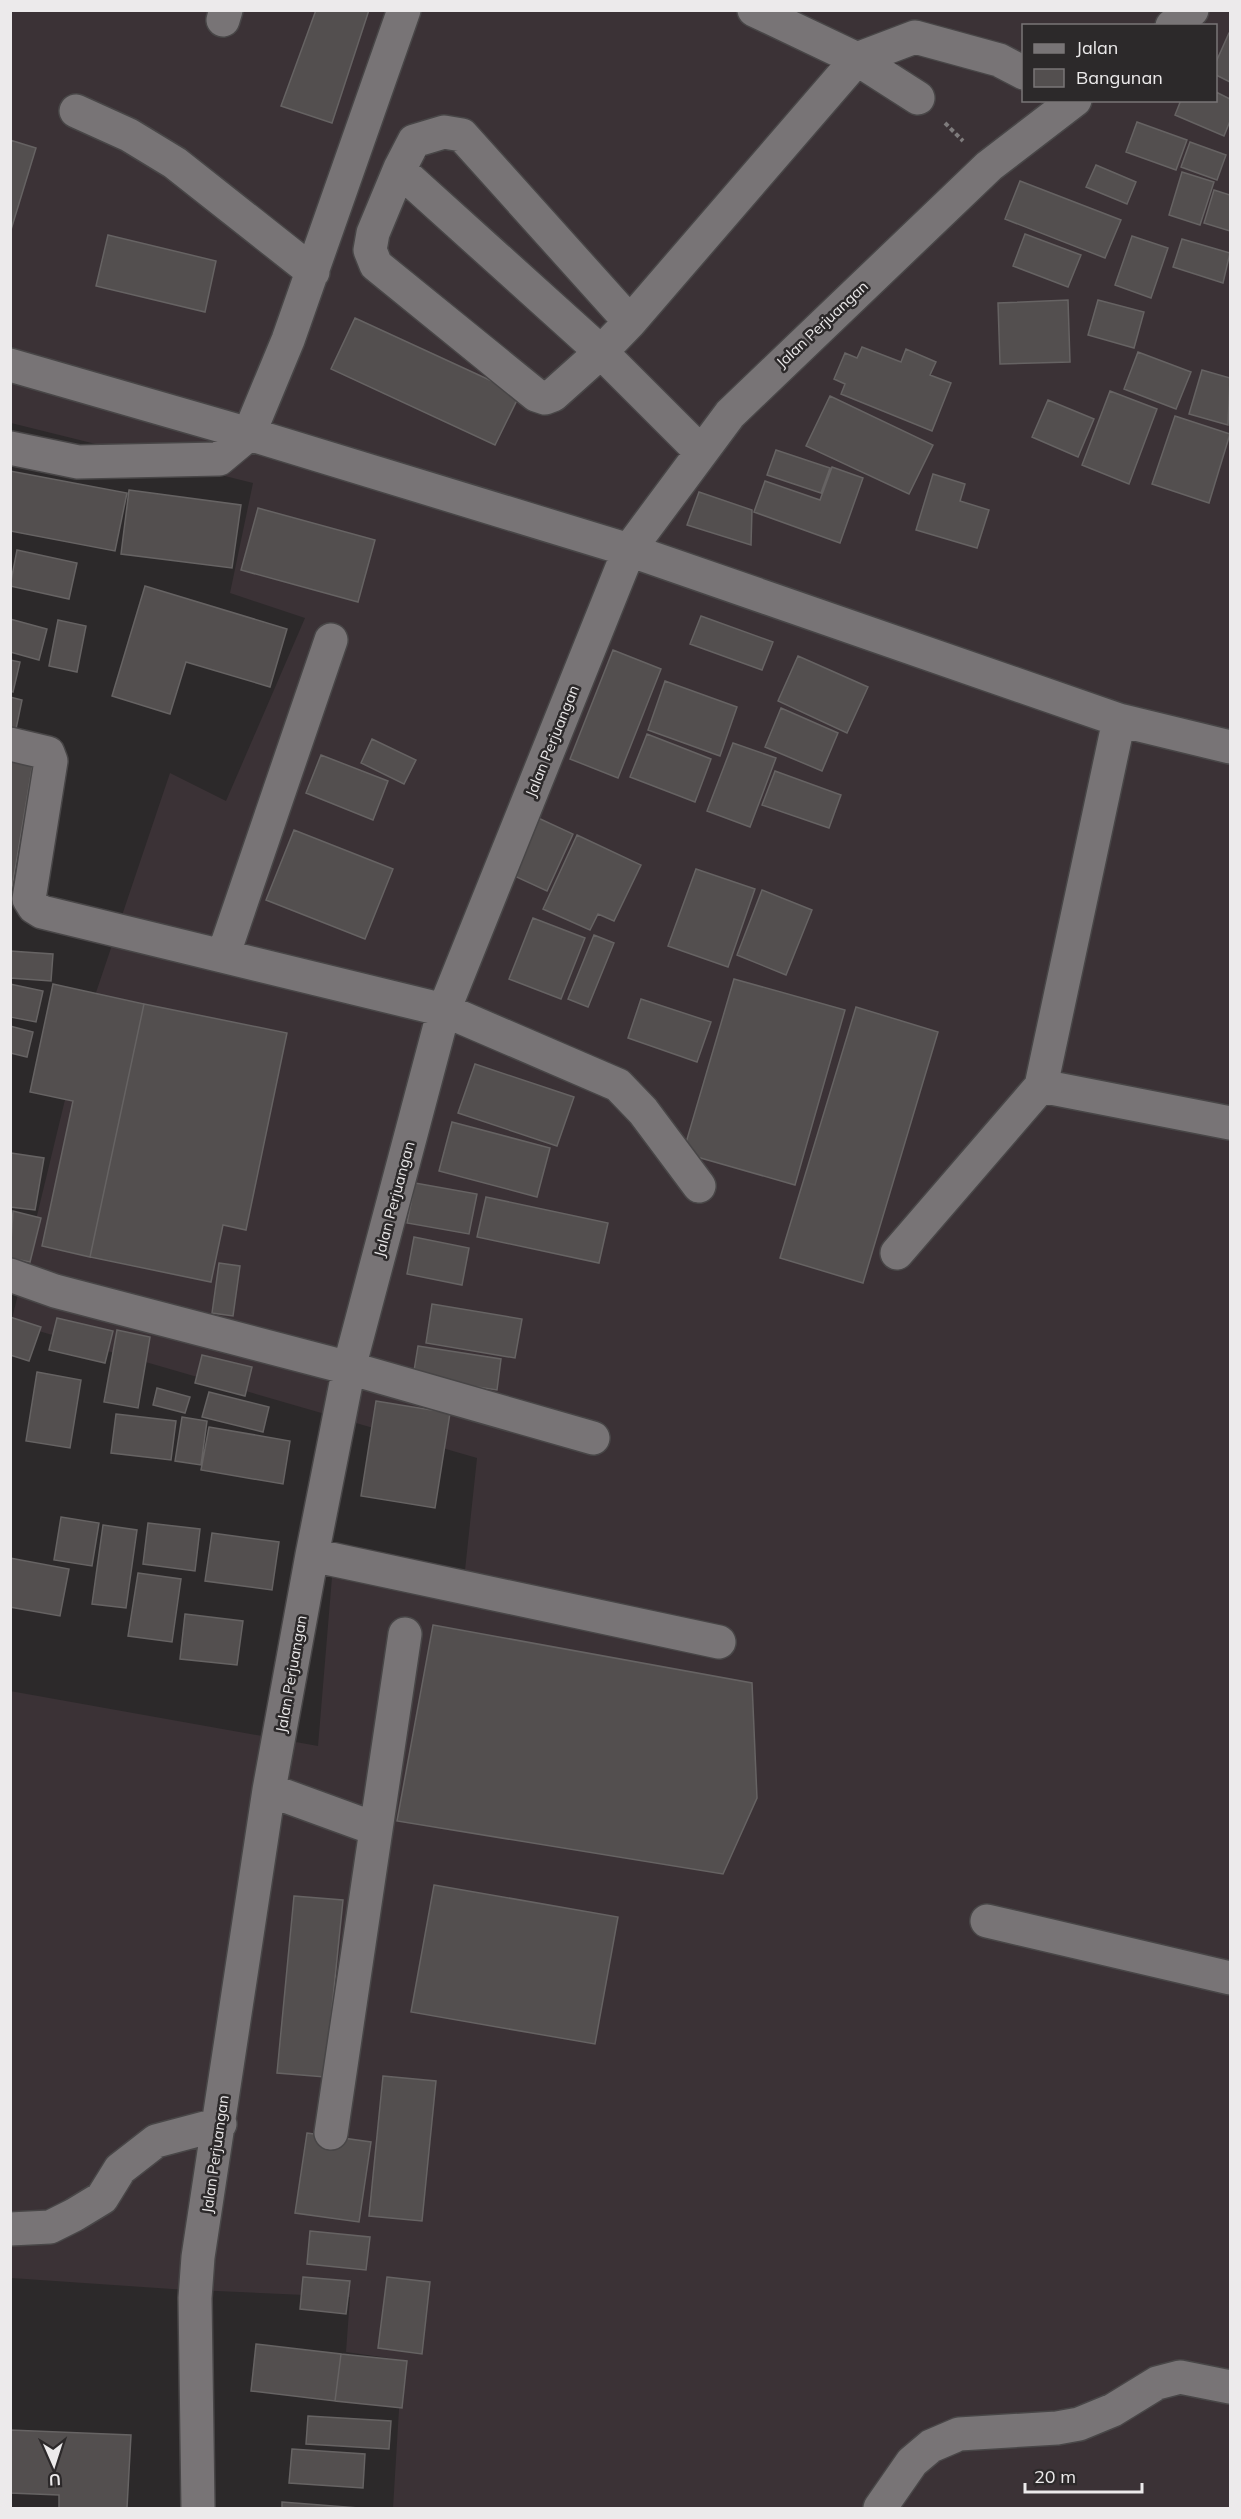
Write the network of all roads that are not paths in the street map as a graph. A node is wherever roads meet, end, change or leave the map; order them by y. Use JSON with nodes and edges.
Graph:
{"nodes":[{"id":1,"x":404,"y":10,"type":"edge"},
{"id":2,"x":754,"y":10,"type":"edge"},
{"id":3,"x":1192,"y":10,"type":"edge"},
{"id":4,"x":1174,"y":24,"type":"edge"},
{"id":5,"x":857,"y":59,"type":"junction"},
{"id":6,"x":1022,"y":72,"type":"edge"},
{"id":7,"x":918,"y":98,"type":"road end"},
{"id":8,"x":1072,"y":102,"type":"edge"},
{"id":9,"x":76,"y":111,"type":"dead end"},
{"id":10,"x":400,"y":168,"type":"junction"},
{"id":11,"x":313,"y":272,"type":"junction"},
{"id":12,"x":630,"y":322,"type":"junction"},
{"id":13,"x":601,"y":352,"type":"junction"},
{"id":14,"x":10,"y":365,"type":"edge"},
{"id":15,"x":249,"y":434,"type":"junction"},
{"id":16,"x":10,"y":448,"type":"edge"},
{"id":17,"x":701,"y":452,"type":"junction"},
{"id":18,"x":628,"y":550,"type":"junction"},
{"id":19,"x":331,"y":640,"type":"dead end"},
{"id":20,"x":1119,"y":720,"type":"junction"},
{"id":21,"x":10,"y":744,"type":"edge"},
{"id":22,"x":1230,"y":747,"type":"edge"},
{"id":23,"x":224,"y":956,"type":"junction"},
{"id":24,"x":444,"y":1010,"type":"junction"},
{"id":25,"x":1041,"y":1086,"type":"junction"},
{"id":26,"x":1230,"y":1123,"type":"edge"},
{"id":27,"x":699,"y":1186,"type":"dead end"},
{"id":28,"x":897,"y":1253,"type":"dead end"},
{"id":29,"x":10,"y":1275,"type":"edge"},
{"id":30,"x":349,"y":1368,"type":"junction"},
{"id":31,"x":593,"y":1438,"type":"dead end"},
{"id":32,"x":312,"y":1555,"type":"junction"},
{"id":33,"x":405,"y":1634,"type":"dead end"},
{"id":34,"x":719,"y":1642,"type":"dead end"},
{"id":35,"x":280,"y":1733,"type":"junction"},
{"id":36,"x":252,"y":1753,"type":"dead end"},
{"id":37,"x":269,"y":1790,"type":"junction"},
{"id":38,"x":376,"y":1829,"type":"junction"},
{"id":39,"x":987,"y":1921,"type":"dead end"},
{"id":40,"x":1230,"y":1978,"type":"edge"},
{"id":41,"x":220,"y":2124,"type":"junction"},
{"id":42,"x":331,"y":2133,"type":"dead end"},
{"id":43,"x":10,"y":2229,"type":"edge"},
{"id":44,"x":1230,"y":2387,"type":"edge"},
{"id":45,"x":198,"y":2508,"type":"edge"},
{"id":46,"x":880,"y":2508,"type":"edge"}],
"edges":[{"from":1,"to":11,"type":"street"},
{"from":2,"to":5,"type":"street"},
{"from":3,"to":4,"type":"street"},
{"from":5,"to":6,"type":"street"},
{"from":5,"to":7,"type":"street"},
{"from":5,"to":12,"type":"street"},
{"from":8,"to":17,"type":"street","name":"Jalan Perjuangan"},
{"from":9,"to":11,"type":"street"},
{"from":10,"to":12,"type":"street"},
{"from":10,"to":13,"type":"street"},
{"from":10,"to":13,"type":"street"},
{"from":11,"to":15,"type":"street"},
{"from":12,"to":13,"type":"street"},
{"from":13,"to":17,"type":"street"},
{"from":14,"to":15,"type":"street"},
{"from":15,"to":16,"type":"street"},
{"from":15,"to":18,"type":"street"},
{"from":17,"to":18,"type":"street","name":"Jalan Perjuangan"},
{"from":18,"to":20,"type":"street"},
{"from":18,"to":24,"type":"street","name":"Jalan Perjuangan"},
{"from":19,"to":23,"type":"street"},
{"from":20,"to":22,"type":"street"},
{"from":20,"to":25,"type":"street"},
{"from":21,"to":23,"type":"street"},
{"from":23,"to":24,"type":"street"},
{"from":24,"to":27,"type":"street"},
{"from":24,"to":30,"type":"street","name":"Jalan Perjuangan"},
{"from":25,"to":26,"type":"street"},
{"from":25,"to":28,"type":"street"},
{"from":29,"to":30,"type":"street"},
{"from":30,"to":31,"type":"street"},
{"from":30,"to":32,"type":"street","name":"Jalan Perjuangan"},
{"from":32,"to":34,"type":"street"},
{"from":32,"to":35,"type":"street","name":"Jalan Perjuangan"},
{"from":33,"to":38,"type":"street"},
{"from":35,"to":36,"type":"street"},
{"from":35,"to":37,"type":"street","name":"Jalan Perjuangan"},
{"from":37,"to":38,"type":"street"},
{"from":37,"to":41,"type":"street","name":"Jalan Perjuangan"},
{"from":38,"to":42,"type":"street"},
{"from":39,"to":40,"type":"street"},
{"from":41,"to":43,"type":"street"},
{"from":41,"to":45,"type":"street","name":"Jalan Perjuangan"},
{"from":44,"to":46,"type":"street"}]}
